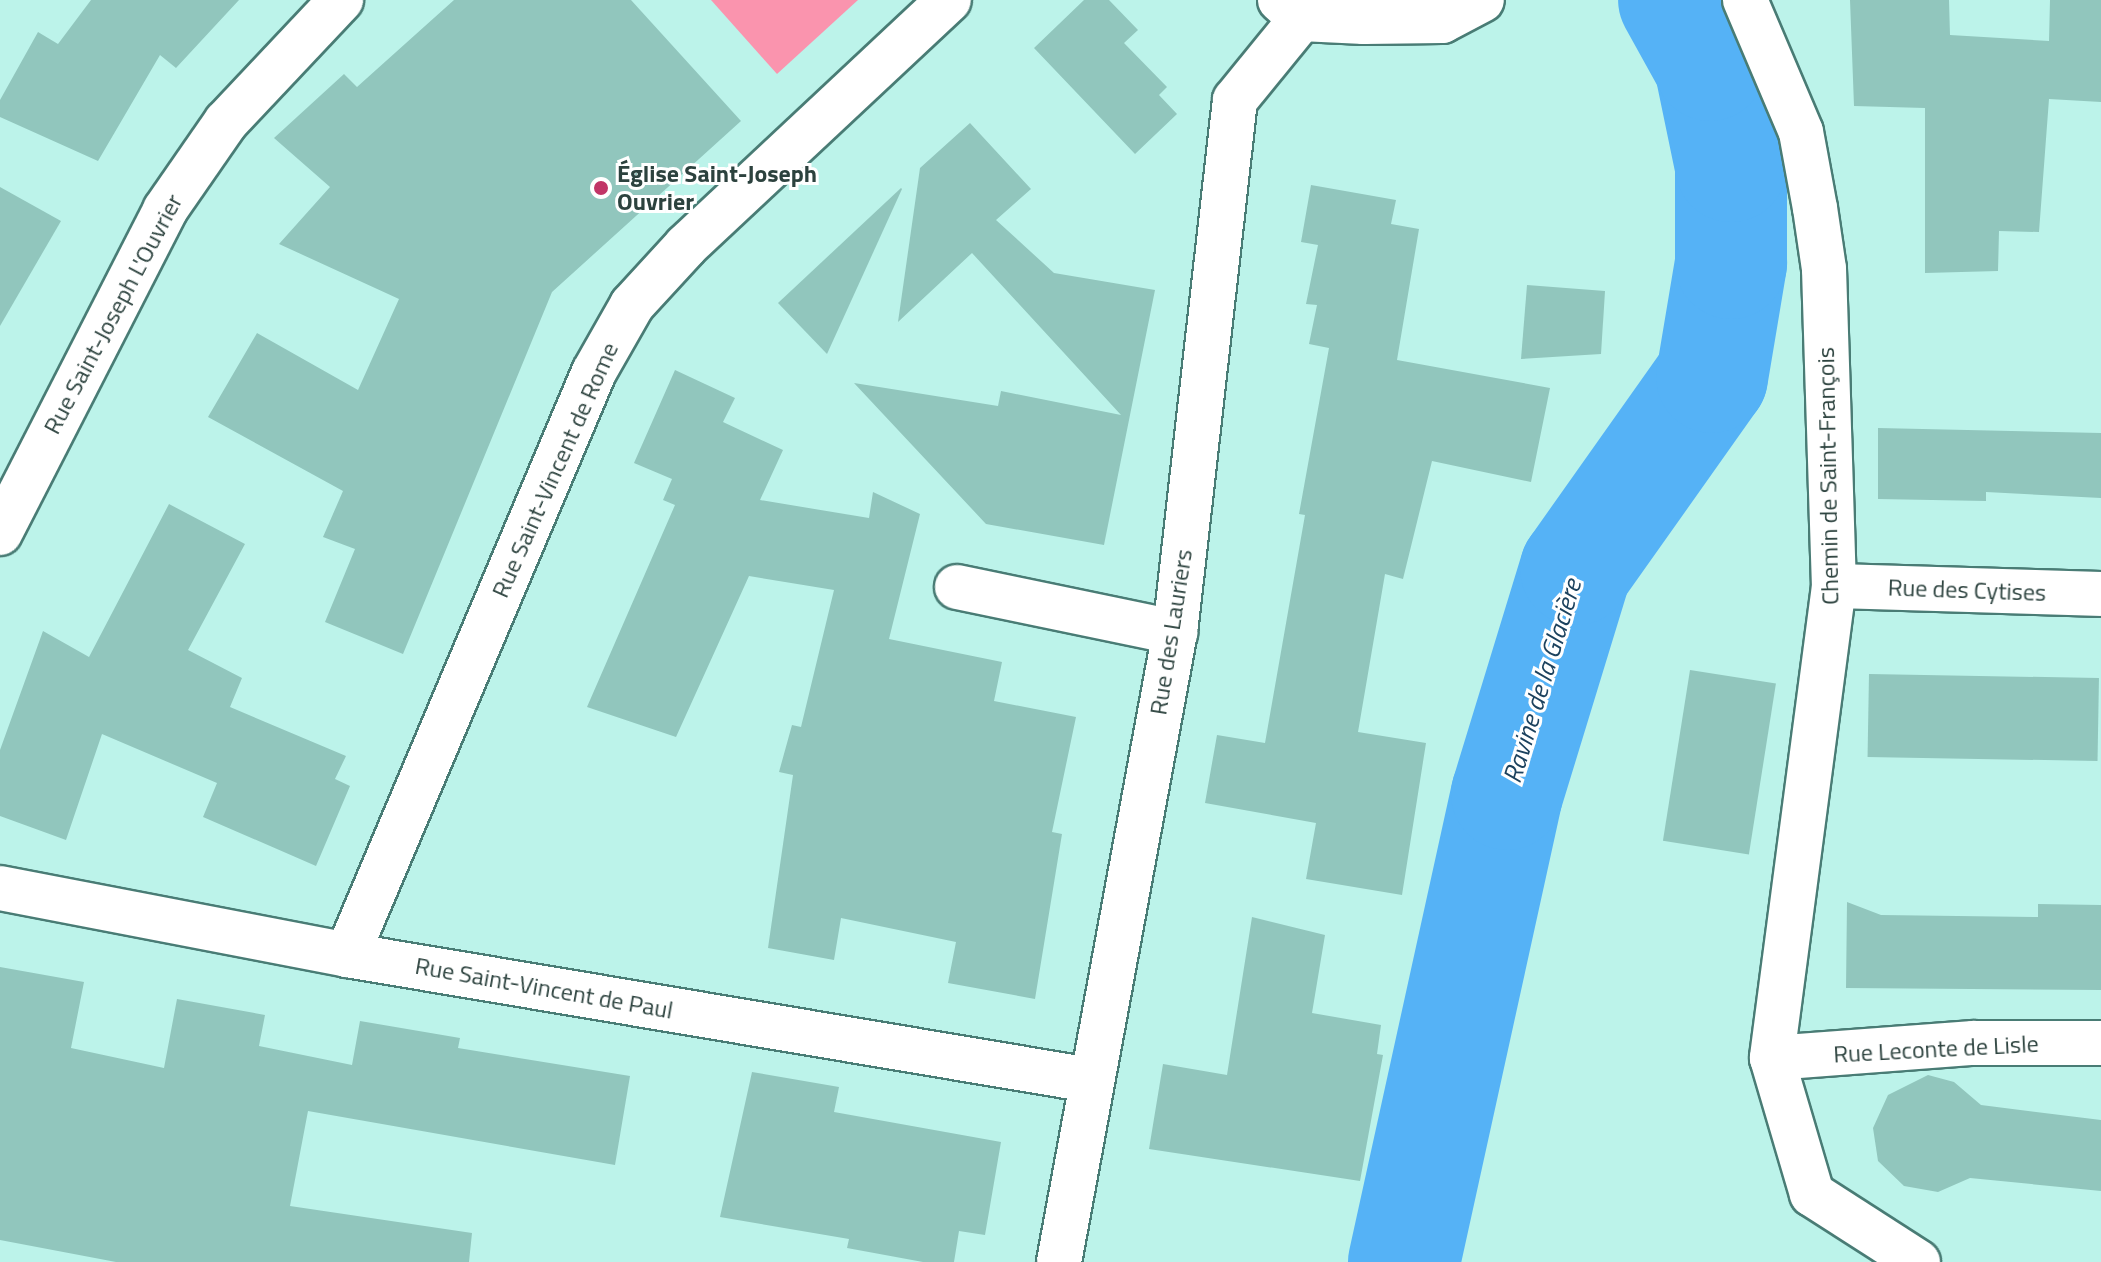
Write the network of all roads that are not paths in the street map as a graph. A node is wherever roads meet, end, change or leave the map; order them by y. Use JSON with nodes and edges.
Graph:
{"nodes":[{"id":1,"x":341,"y":0,"type":"edge"},
{"id":2,"x":949,"y":0,"type":"edge"},
{"id":3,"x":1482,"y":0,"type":"edge"},
{"id":4,"x":1745,"y":0,"type":"edge"},
{"id":5,"x":1290,"y":10,"type":"edge"},
{"id":6,"x":0,"y":533,"type":"edge"},
{"id":7,"x":1834,"y":586,"type":"junction"},
{"id":8,"x":957,"y":587,"type":"dead end"},
{"id":9,"x":2101,"y":594,"type":"edge"},
{"id":10,"x":1175,"y":632,"type":"junction"},
{"id":11,"x":0,"y":888,"type":"edge"},
{"id":12,"x":347,"y":955,"type":"junction"},
{"id":13,"x":2101,"y":1043,"type":"edge"},
{"id":14,"x":1772,"y":1058,"type":"junction"},
{"id":15,"x":1090,"y":1080,"type":"junction"},
{"id":16,"x":1059,"y":1262,"type":"edge"},
{"id":17,"x":1918,"y":1262,"type":"edge"}],
"edges":[{"from":1,"to":6,"type":"street","name":"Rue Saint-Joseph L'Ouvrier"},
{"from":2,"to":12,"type":"street","name":"Rue Saint-Vincent de Rome"},
{"from":3,"to":5,"type":"street","name":"Rue des Lauriers"},
{"from":4,"to":7,"type":"street","name":"Chemin de Saint-François"},
{"from":5,"to":10,"type":"street","name":"Rue des Lauriers"},
{"from":7,"to":9,"type":"street","name":"Rue des Cytises"},
{"from":7,"to":14,"type":"street","name":"Chemin de Saint-François"},
{"from":8,"to":10,"type":"street"},
{"from":10,"to":15,"type":"street","name":"Rue des Lauriers"},
{"from":11,"to":12,"type":"street","name":"Rue Saint-Vincent de Paul"},
{"from":12,"to":15,"type":"street","name":"Rue Saint-Vincent de Paul"},
{"from":13,"to":14,"type":"street","name":"Rue Leconte de Lisle"},
{"from":14,"to":17,"type":"street"},
{"from":15,"to":16,"type":"street","name":"Rue des Lauriers"}]}
